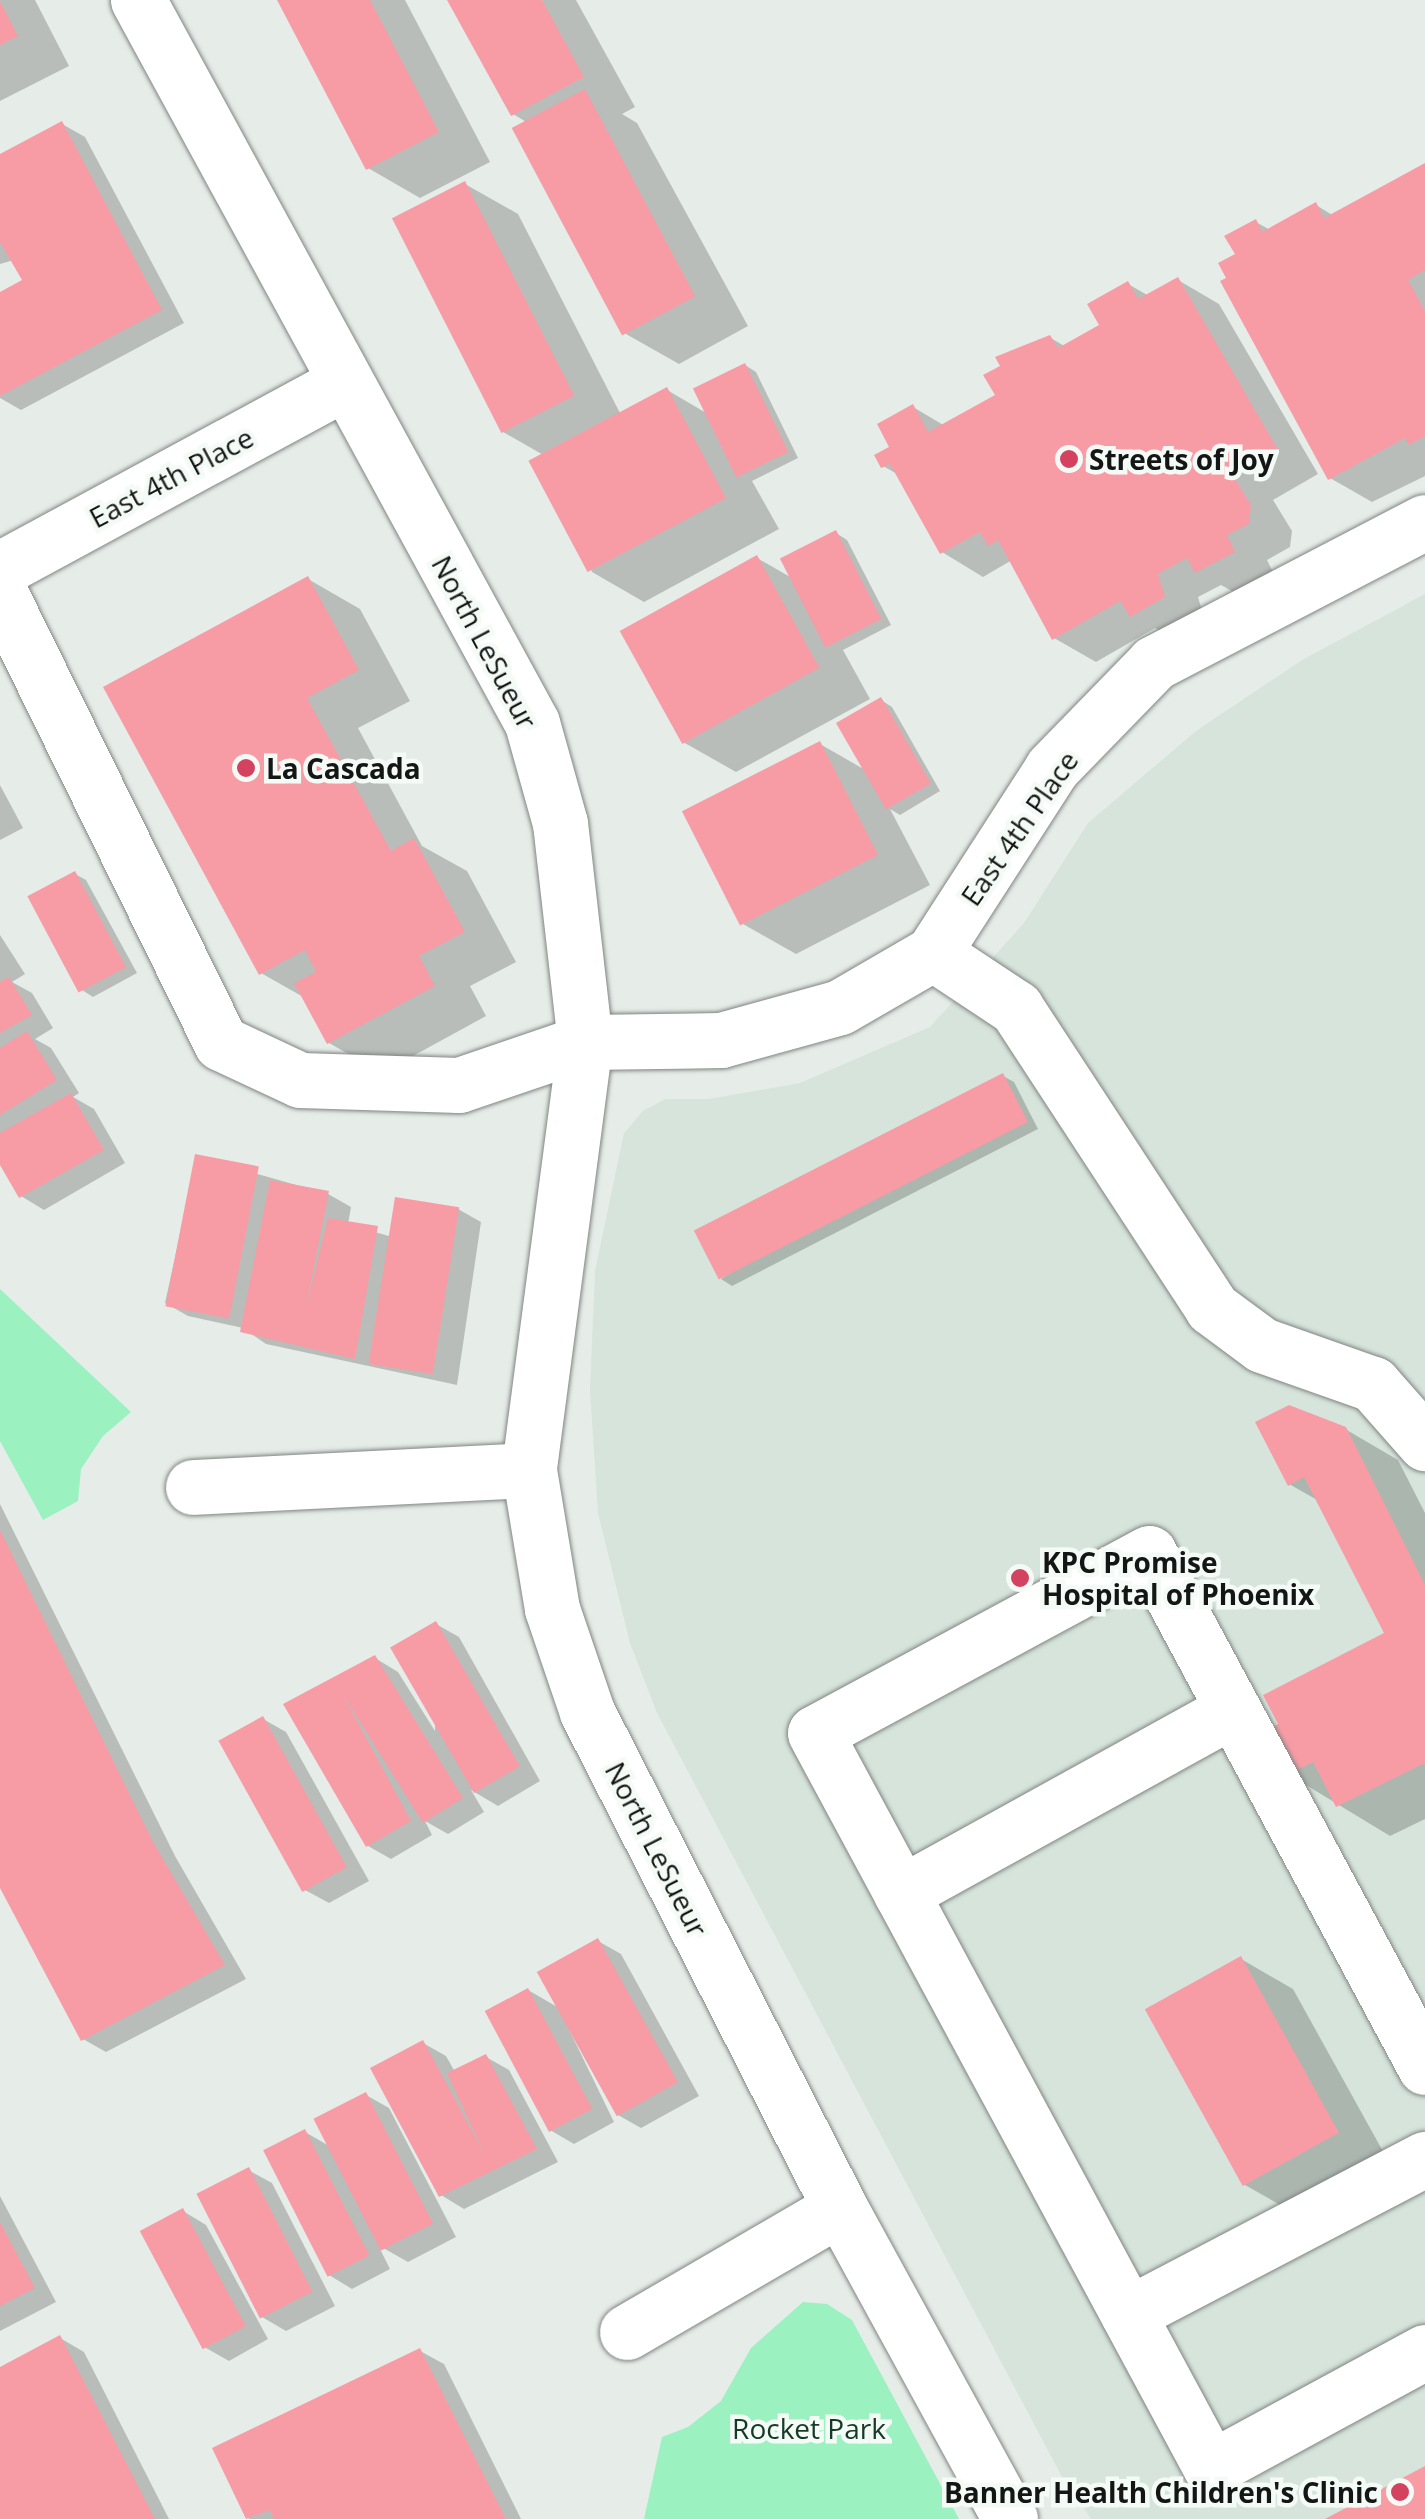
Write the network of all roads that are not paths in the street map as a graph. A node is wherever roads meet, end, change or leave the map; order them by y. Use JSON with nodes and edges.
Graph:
{"nodes":[{"id":1,"x":138,"y":0,"type":"edge"},
{"id":2,"x":342,"y":384,"type":"junction"},
{"id":3,"x":1425,"y":522,"type":"edge"},
{"id":4,"x":0,"y":569,"type":"edge"},
{"id":5,"x":0,"y":593,"type":"edge"},
{"id":6,"x":934,"y":953,"type":"junction"},
{"id":7,"x":585,"y":1042,"type":"junction"},
{"id":8,"x":1425,"y":1442,"type":"edge"},
{"id":9,"x":529,"y":1470,"type":"junction"},
{"id":10,"x":194,"y":1488,"type":"dead end"},
{"id":11,"x":1233,"y":1710,"type":"junction"},
{"id":12,"x":901,"y":1893,"type":"junction"},
{"id":13,"x":1425,"y":2067,"type":"edge"},
{"id":14,"x":1425,"y":2160,"type":"edge"},
{"id":15,"x":840,"y":2208,"type":"junction"},
{"id":16,"x":1128,"y":2314,"type":"junction"},
{"id":17,"x":627,"y":2332,"type":"dead end"},
{"id":18,"x":1425,"y":2352,"type":"edge"},
{"id":19,"x":1010,"y":2519,"type":"edge"}],
"edges":[{"from":1,"to":2,"type":"street","name":"North LeSueur"},
{"from":2,"to":4,"type":"street","name":"East 4th Place"},
{"from":2,"to":7,"type":"street","name":"North LeSueur"},
{"from":3,"to":6,"type":"street","name":"East 4th Place"},
{"from":5,"to":7,"type":"street","name":"East 4th Place"},
{"from":6,"to":7,"type":"street","name":"East 4th Place"},
{"from":6,"to":8,"type":"street"},
{"from":7,"to":9,"type":"street","name":"North LeSueur"},
{"from":9,"to":10,"type":"street"},
{"from":9,"to":15,"type":"street","name":"North LeSueur"},
{"from":11,"to":12,"type":"street"},
{"from":11,"to":12,"type":"street"},
{"from":11,"to":13,"type":"street"},
{"from":12,"to":16,"type":"street"},
{"from":14,"to":16,"type":"street"},
{"from":15,"to":17,"type":"street"},
{"from":15,"to":19,"type":"street","name":"North LeSueur"},
{"from":16,"to":18,"type":"street"}]}
